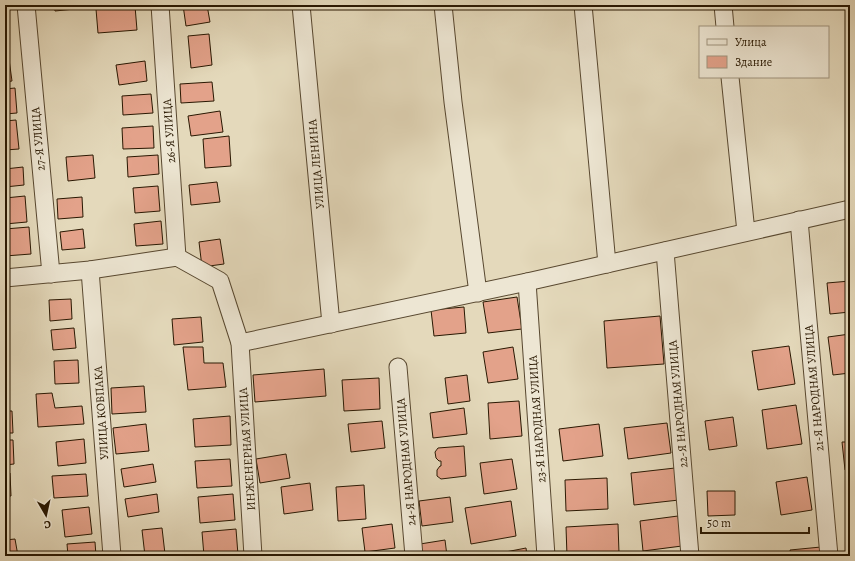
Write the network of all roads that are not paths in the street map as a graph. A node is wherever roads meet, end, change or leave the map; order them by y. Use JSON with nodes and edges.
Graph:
{"nodes":[{"id":1,"x":26,"y":5,"type":"edge"},
{"id":2,"x":160,"y":5,"type":"edge"},
{"id":3,"x":301,"y":5,"type":"edge"},
{"id":4,"x":442,"y":5,"type":"edge"},
{"id":5,"x":583,"y":5,"type":"edge"},
{"id":6,"x":723,"y":5,"type":"edge"},
{"id":7,"x":725,"y":26,"type":"edge"},
{"id":8,"x":730,"y":78,"type":"edge"},
{"id":9,"x":850,"y":209,"type":"edge"},
{"id":10,"x":799,"y":220,"type":"junction"},
{"id":11,"x":746,"y":232,"type":"junction"},
{"id":12,"x":665,"y":251,"type":"junction"},
{"id":13,"x":177,"y":257,"type":"junction"},
{"id":14,"x":607,"y":264,"type":"junction"},
{"id":15,"x":90,"y":270,"type":"junction"},
{"id":16,"x":51,"y":274,"type":"junction"},
{"id":17,"x":5,"y":278,"type":"edge"},
{"id":18,"x":527,"y":282,"type":"junction"},
{"id":19,"x":478,"y":293,"type":"junction"},
{"id":20,"x":331,"y":324,"type":"junction"},
{"id":21,"x":240,"y":343,"type":"junction"},
{"id":22,"x":398,"y":367,"type":"dead end"},
{"id":23,"x":112,"y":556,"type":"edge"},
{"id":24,"x":254,"y":556,"type":"edge"},
{"id":25,"x":414,"y":556,"type":"edge"},
{"id":26,"x":546,"y":556,"type":"edge"},
{"id":27,"x":690,"y":556,"type":"edge"},
{"id":28,"x":829,"y":556,"type":"edge"}],
"edges":[{"from":1,"to":16,"type":"street","name":"27-Я УЛИЦА"},
{"from":2,"to":13,"type":"street","name":"26-Я УЛИЦА"},
{"from":3,"to":20,"type":"street","name":"УЛИЦА ЛЕНИНА"},
{"from":4,"to":19,"type":"street"},
{"from":5,"to":14,"type":"street"},
{"from":6,"to":7,"type":"street"},
{"from":8,"to":11,"type":"street"},
{"from":9,"to":10,"type":"street"},
{"from":10,"to":11,"type":"street"},
{"from":10,"to":28,"type":"street","name":"21-Я НАРОДНАЯ УЛИЦА"},
{"from":11,"to":12,"type":"street"},
{"from":12,"to":14,"type":"street"},
{"from":12,"to":27,"type":"street","name":"22-Я НАРОДНАЯ УЛИЦА"},
{"from":13,"to":15,"type":"street"},
{"from":13,"to":21,"type":"street","name":"ИНЖЕНЕРНАЯ УЛИЦА"},
{"from":14,"to":18,"type":"street"},
{"from":15,"to":16,"type":"street"},
{"from":15,"to":23,"type":"street","name":"УЛИЦА КОВПАКА"},
{"from":16,"to":17,"type":"street"},
{"from":18,"to":19,"type":"street"},
{"from":18,"to":26,"type":"street","name":"23-Я НАРОДНАЯ УЛИЦА"},
{"from":19,"to":20,"type":"street"},
{"from":20,"to":21,"type":"street"},
{"from":21,"to":24,"type":"street","name":"ИНЖЕНЕРНАЯ УЛИЦА"},
{"from":22,"to":25,"type":"street","name":"24-Я НАРОДНАЯ УЛИЦА"}]}
